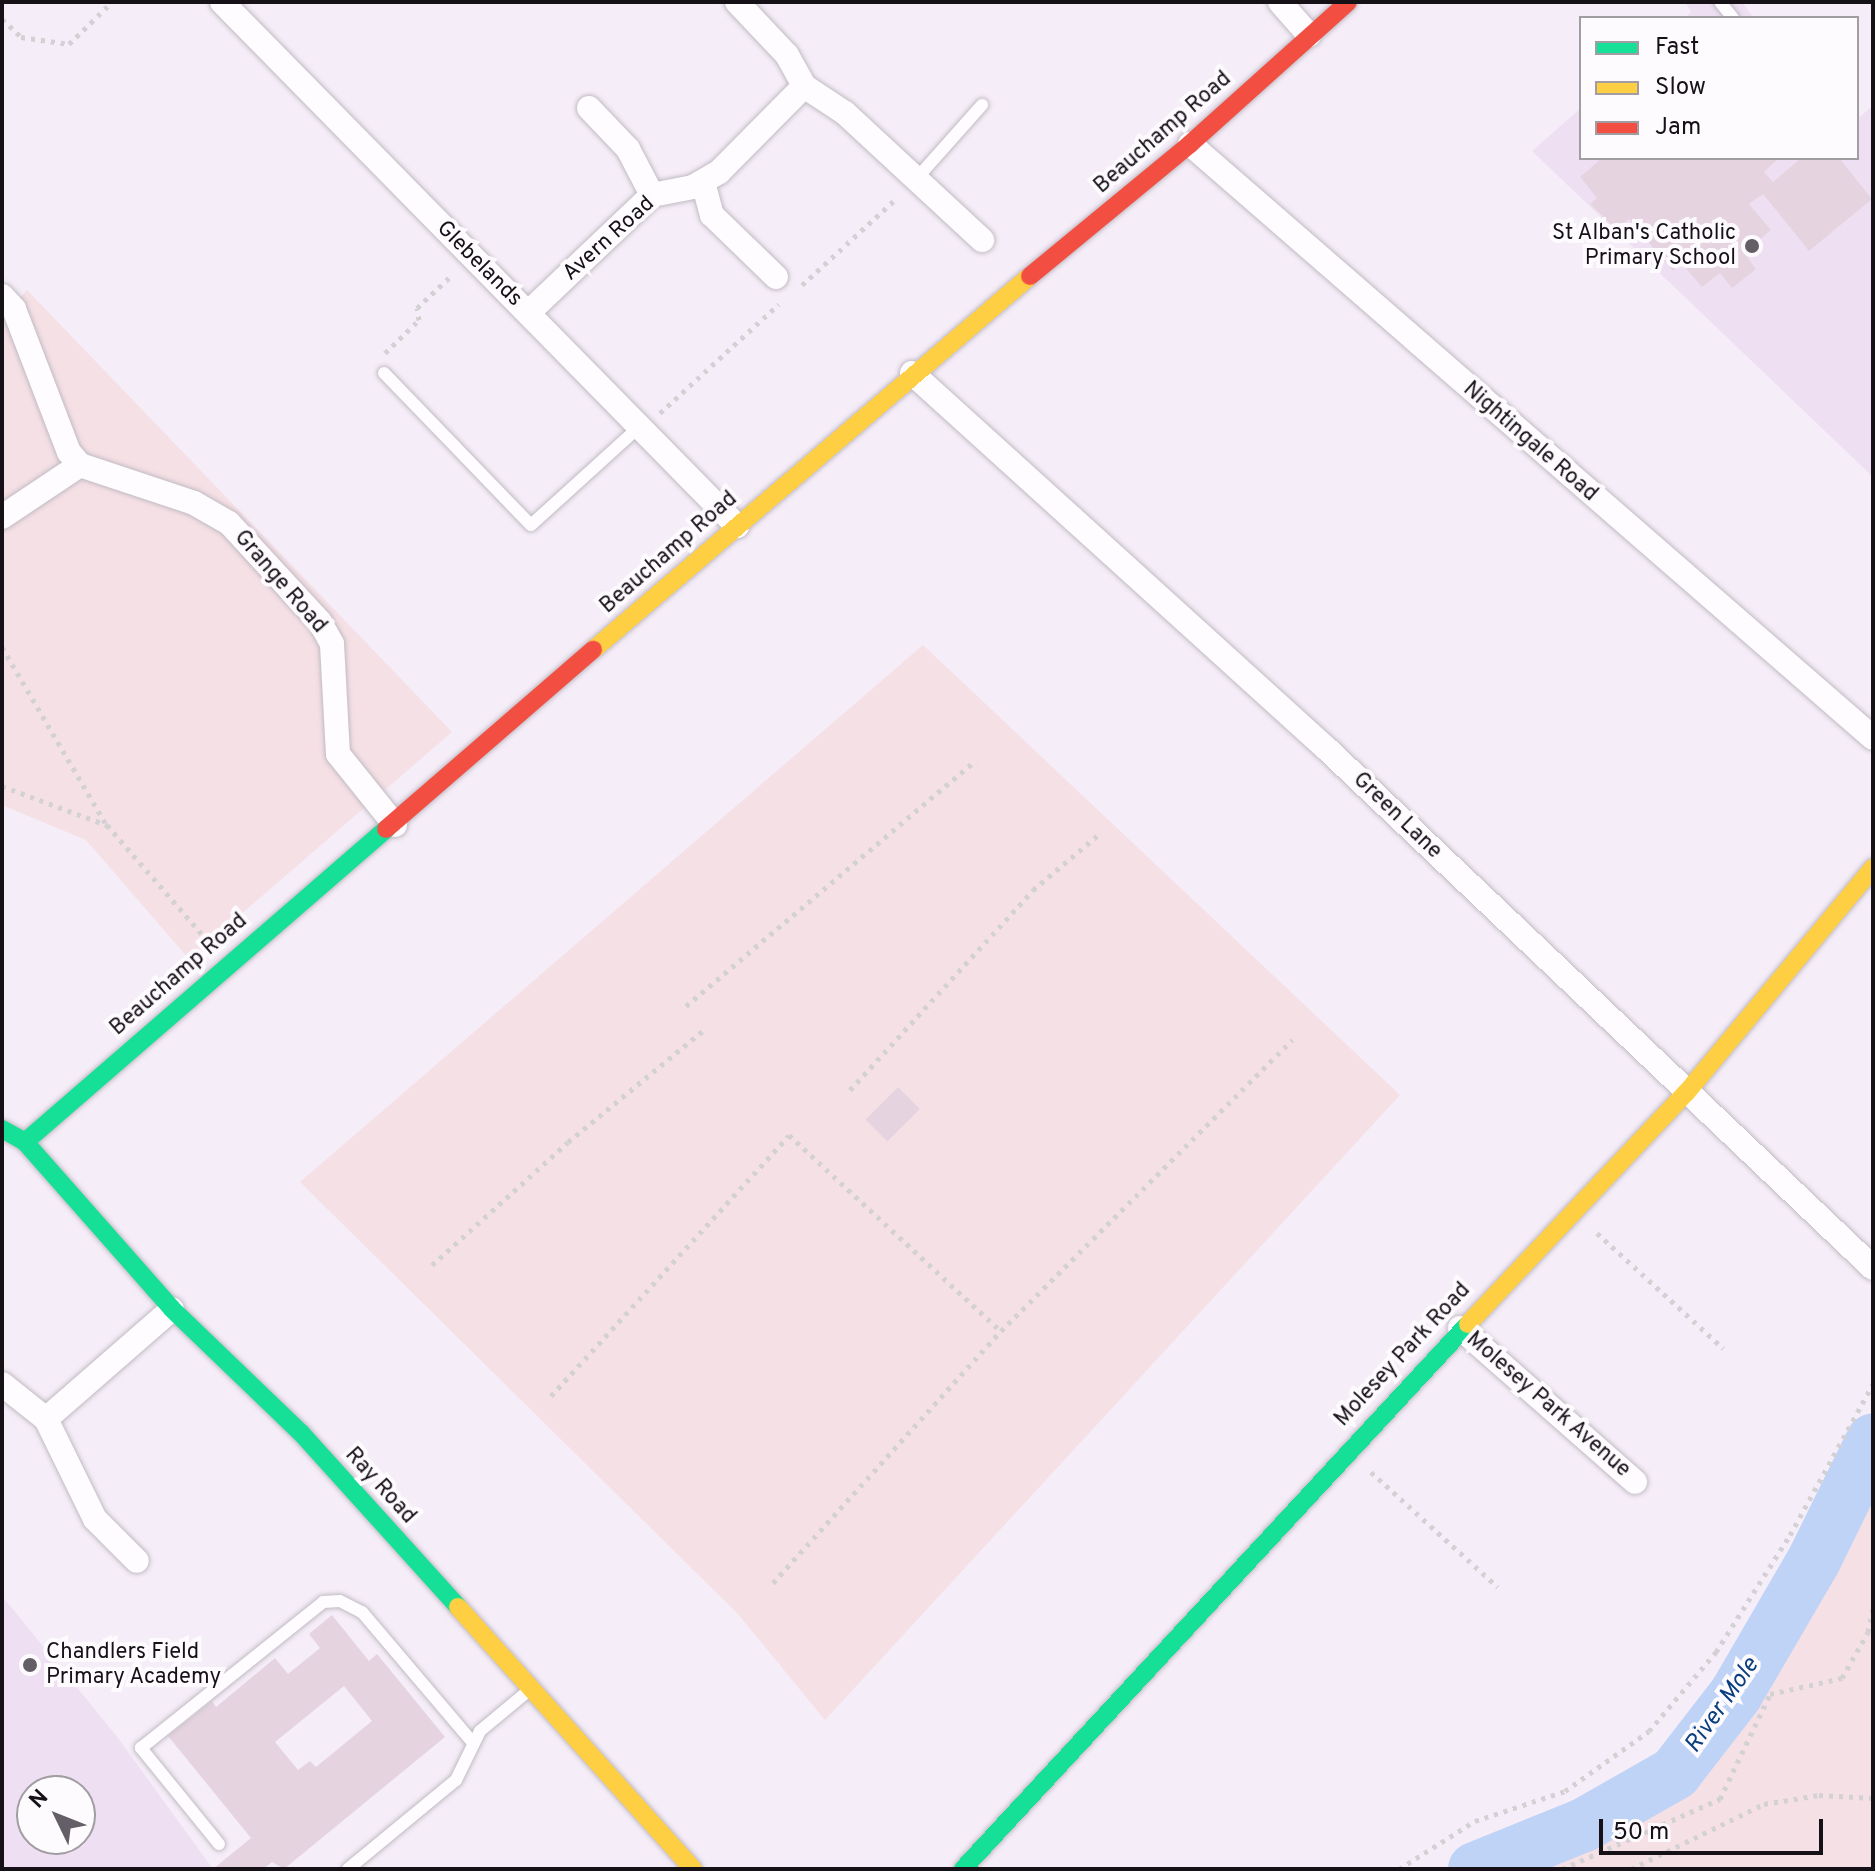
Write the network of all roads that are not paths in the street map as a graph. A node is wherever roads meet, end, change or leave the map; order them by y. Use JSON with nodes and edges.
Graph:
{"nodes":[{"id":1,"x":222,"y":2,"type":"edge"},
{"id":2,"x":737,"y":2,"type":"edge"},
{"id":3,"x":1280,"y":2,"type":"edge"},
{"id":4,"x":1348,"y":2,"type":"edge"},
{"id":5,"x":1309,"y":35,"type":"junction"},
{"id":6,"x":804,"y":86,"type":"junction"},
{"id":7,"x":982,"y":105,"type":"dead end"},
{"id":8,"x":589,"y":108,"type":"dead end"},
{"id":9,"x":1190,"y":144,"type":"junction"},
{"id":10,"x":917,"y":178,"type":"junction"},
{"id":11,"x":703,"y":182,"type":"junction"},
{"id":12,"x":652,"y":195,"type":"junction"},
{"id":13,"x":982,"y":240,"type":"dead end"},
{"id":14,"x":776,"y":277,"type":"dead end"},
{"id":15,"x":2,"y":296,"type":"edge"},
{"id":16,"x":528,"y":313,"type":"junction"},
{"id":17,"x":384,"y":373,"type":"road end"},
{"id":18,"x":912,"y":373,"type":"junction"},
{"id":19,"x":639,"y":427,"type":"junction"},
{"id":20,"x":80,"y":465,"type":"junction"},
{"id":21,"x":2,"y":517,"type":"edge"},
{"id":22,"x":737,"y":526,"type":"junction"},
{"id":23,"x":1873,"y":738,"type":"edge"},
{"id":24,"x":395,"y":825,"type":"junction"},
{"id":25,"x":1873,"y":868,"type":"edge"},
{"id":26,"x":1686,"y":1093,"type":"junction"},
{"id":27,"x":2,"y":1129,"type":"edge"},
{"id":28,"x":25,"y":1142,"type":"junction"},
{"id":29,"x":1873,"y":1268,"type":"edge"},
{"id":30,"x":172,"y":1309,"type":"junction"},
{"id":31,"x":1460,"y":1328,"type":"junction"},
{"id":32,"x":2,"y":1384,"type":"edge"},
{"id":33,"x":46,"y":1419,"type":"junction"},
{"id":34,"x":1635,"y":1482,"type":"dead end"},
{"id":35,"x":137,"y":1561,"type":"dead end"},
{"id":36,"x":531,"y":1689,"type":"junction"},
{"id":37,"x":473,"y":1743,"type":"junction"},
{"id":38,"x":219,"y":1844,"type":"dead end"},
{"id":39,"x":348,"y":1869,"type":"edge"},
{"id":40,"x":693,"y":1869,"type":"edge"},
{"id":41,"x":963,"y":1869,"type":"edge"}],
"edges":[{"from":1,"to":16,"type":"street","name":"Glebelands"},
{"from":2,"to":6,"type":"street"},
{"from":3,"to":5,"type":"street"},
{"from":4,"to":5,"type":"street","name":"Beauchamp Road"},
{"from":5,"to":9,"type":"street","name":"Beauchamp Road"},
{"from":6,"to":10,"type":"street"},
{"from":6,"to":11,"type":"street","name":"Avern Road"},
{"from":7,"to":10,"type":"lane"},
{"from":8,"to":12,"type":"street"},
{"from":9,"to":18,"type":"street","name":"Beauchamp Road"},
{"from":9,"to":23,"type":"street","name":"Nightingale Road"},
{"from":10,"to":13,"type":"street"},
{"from":11,"to":12,"type":"street","name":"Avern Road"},
{"from":11,"to":14,"type":"street"},
{"from":12,"to":16,"type":"street","name":"Avern Road"},
{"from":15,"to":20,"type":"street"},
{"from":16,"to":19,"type":"street","name":"Glebelands"},
{"from":17,"to":19,"type":"lane"},
{"from":18,"to":22,"type":"street","name":"Beauchamp Road"},
{"from":18,"to":26,"type":"street","name":"Green Lane"},
{"from":19,"to":22,"type":"street","name":"Glebelands"},
{"from":20,"to":21,"type":"street"},
{"from":20,"to":24,"type":"street","name":"Grange Road"},
{"from":22,"to":24,"type":"street","name":"Beauchamp Road"},
{"from":24,"to":28,"type":"street","name":"Beauchamp Road"},
{"from":25,"to":26,"type":"street","name":"Molesey Park Road"},
{"from":26,"to":29,"type":"street","name":"Green Lane"},
{"from":26,"to":31,"type":"street","name":"Molesey Park Road"},
{"from":27,"to":28,"type":"street","name":"Ray Road"},
{"from":28,"to":30,"type":"street","name":"Ray Road"},
{"from":30,"to":33,"type":"street"},
{"from":30,"to":36,"type":"street","name":"Ray Road"},
{"from":31,"to":34,"type":"street","name":"Molesey Park Avenue"},
{"from":31,"to":41,"type":"street","name":"Molesey Park Road"},
{"from":32,"to":33,"type":"street"},
{"from":33,"to":35,"type":"street"},
{"from":36,"to":37,"type":"lane"},
{"from":36,"to":40,"type":"street","name":"Ray Road"},
{"from":37,"to":38,"type":"lane"},
{"from":37,"to":39,"type":"lane"}]}
